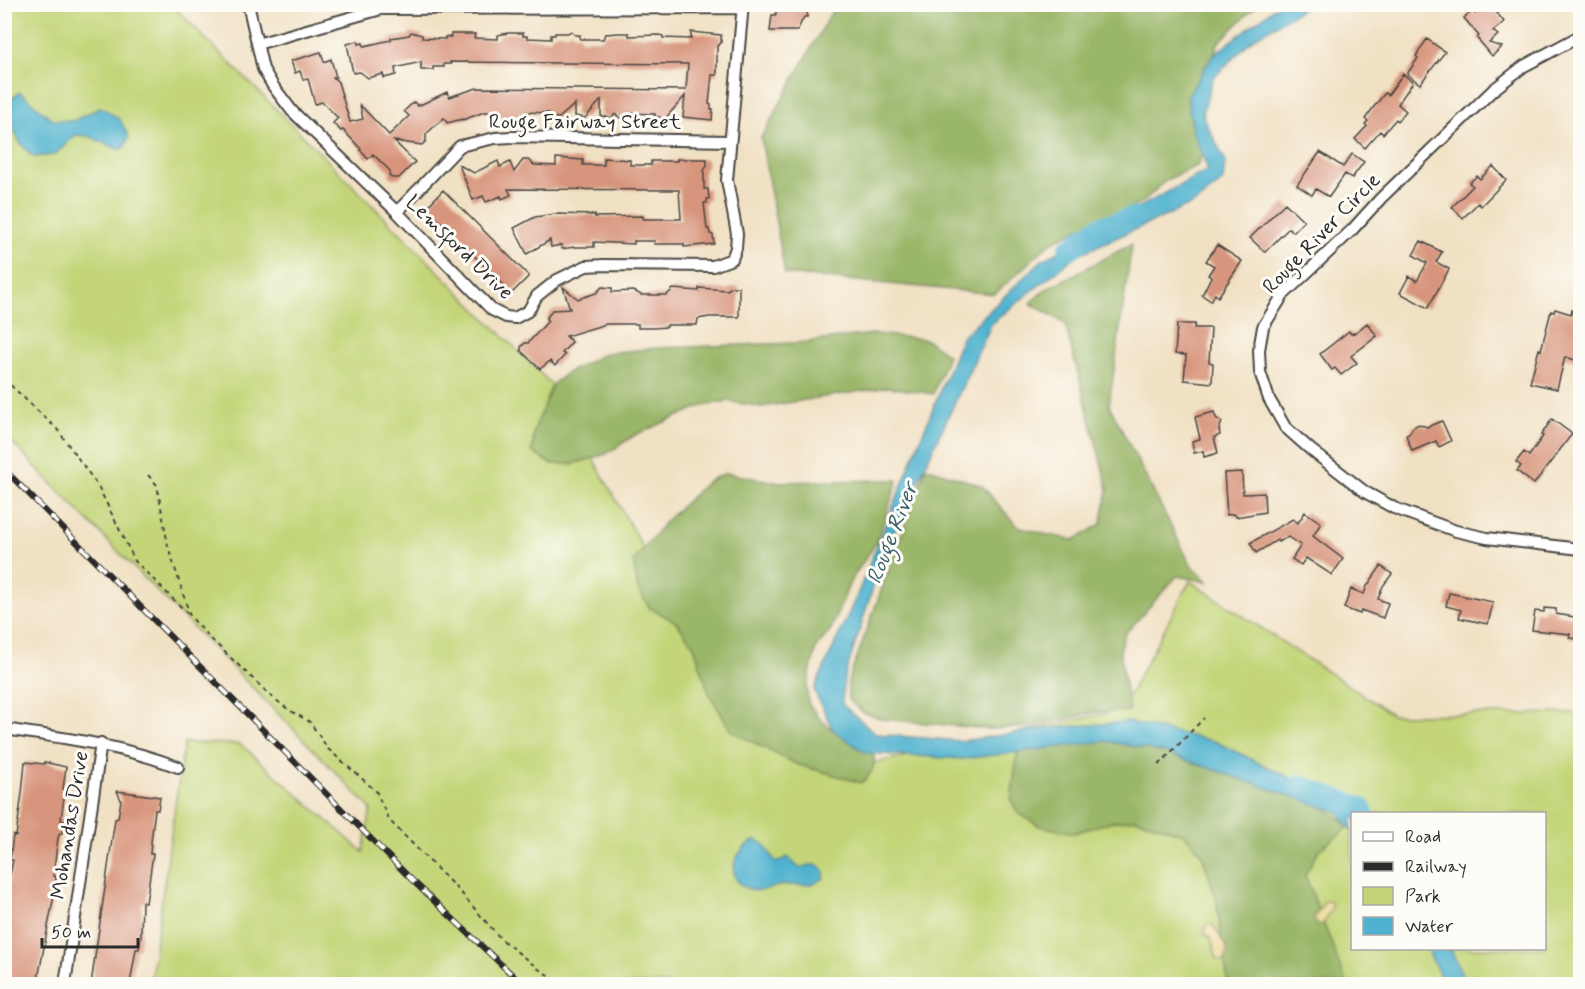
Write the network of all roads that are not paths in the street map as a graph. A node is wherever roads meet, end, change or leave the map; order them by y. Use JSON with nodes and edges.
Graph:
{"nodes":[{"id":1,"x":248,"y":4,"type":"edge"},
{"id":2,"x":743,"y":6,"type":"edge"},
{"id":3,"x":1581,"y":36,"type":"edge"},
{"id":4,"x":257,"y":44,"type":"junction"},
{"id":5,"x":730,"y":141,"type":"junction"},
{"id":6,"x":397,"y":212,"type":"junction"},
{"id":7,"x":1581,"y":549,"type":"edge"},
{"id":8,"x":4,"y":729,"type":"edge"},
{"id":9,"x":101,"y":743,"type":"junction"},
{"id":10,"x":178,"y":767,"type":"dead end"},
{"id":11,"x":65,"y":984,"type":"edge"}],
"edges":[{"from":1,"to":4,"type":"street","name":"Lemsford Drive"},
{"from":2,"to":4,"type":"street"},
{"from":2,"to":5,"type":"street","name":"Lemsford Drive"},
{"from":3,"to":7,"type":"street","name":"Rouge River Circle"},
{"from":4,"to":6,"type":"street","name":"Lemsford Drive"},
{"from":5,"to":6,"type":"street","name":"Rouge Fairway Street"},
{"from":5,"to":6,"type":"street","name":"Lemsford Drive"},
{"from":8,"to":9,"type":"street"},
{"from":9,"to":10,"type":"street"},
{"from":9,"to":11,"type":"street","name":"Mohandas Drive"}]}
